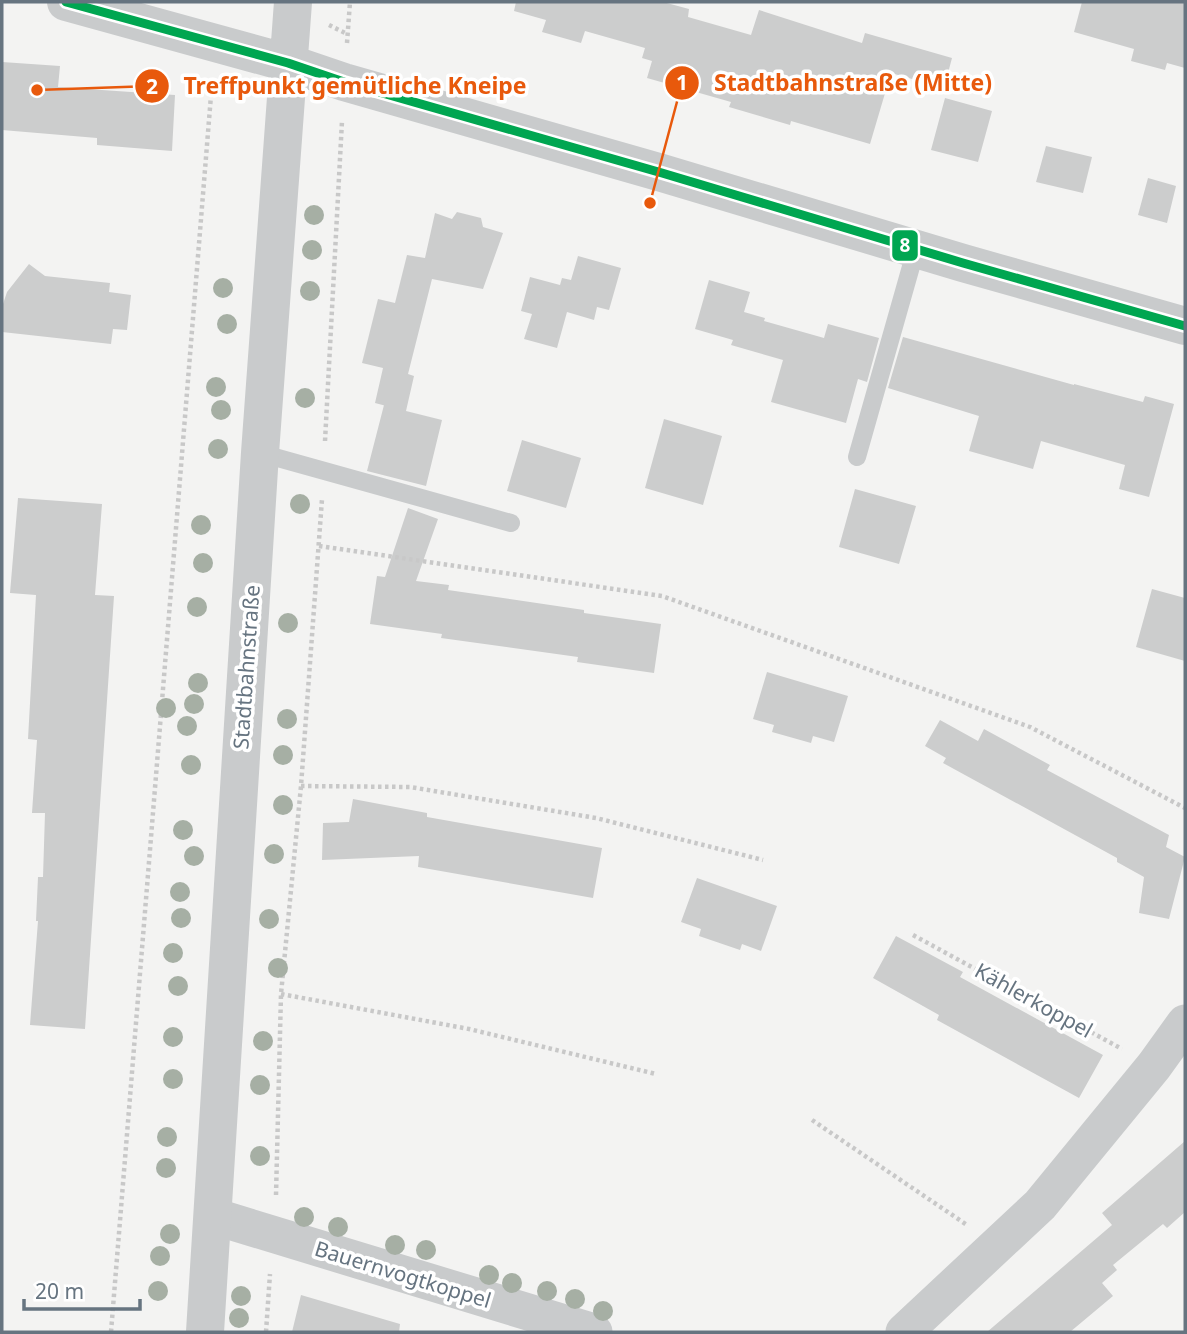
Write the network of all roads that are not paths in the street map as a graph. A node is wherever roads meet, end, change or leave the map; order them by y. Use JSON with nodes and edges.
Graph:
{"nodes":[{"id":1,"x":66,"y":2,"type":"edge"},
{"id":2,"x":293,"y":2,"type":"edge"},
{"id":3,"x":288,"y":64,"type":"junction"},
{"id":4,"x":916,"y":249,"type":"junction"},
{"id":5,"x":1185,"y":326,"type":"edge"},
{"id":6,"x":260,"y":453,"type":"junction"},
{"id":7,"x":857,"y":457,"type":"dead end"},
{"id":8,"x":510,"y":523,"type":"dead end"},
{"id":9,"x":1185,"y":1023,"type":"edge"},
{"id":10,"x":213,"y":1216,"type":"junction"},
{"id":11,"x":205,"y":1332,"type":"edge"},
{"id":12,"x":594,"y":1332,"type":"edge"},
{"id":13,"x":904,"y":1332,"type":"edge"}],
"edges":[{"from":1,"to":3,"type":"street"},
{"from":2,"to":3,"type":"street","name":"Stadtbahnstraße"},
{"from":3,"to":4,"type":"street"},
{"from":3,"to":6,"type":"street","name":"Stadtbahnstraße"},
{"from":4,"to":5,"type":"street"},
{"from":4,"to":7,"type":"lane"},
{"from":6,"to":8,"type":"lane"},
{"from":6,"to":10,"type":"street","name":"Stadtbahnstraße"},
{"from":9,"to":13,"type":"street"},
{"from":10,"to":11,"type":"street","name":"Stadtbahnstraße"},
{"from":10,"to":12,"type":"street","name":"Bauernvogtkoppel"}]}
